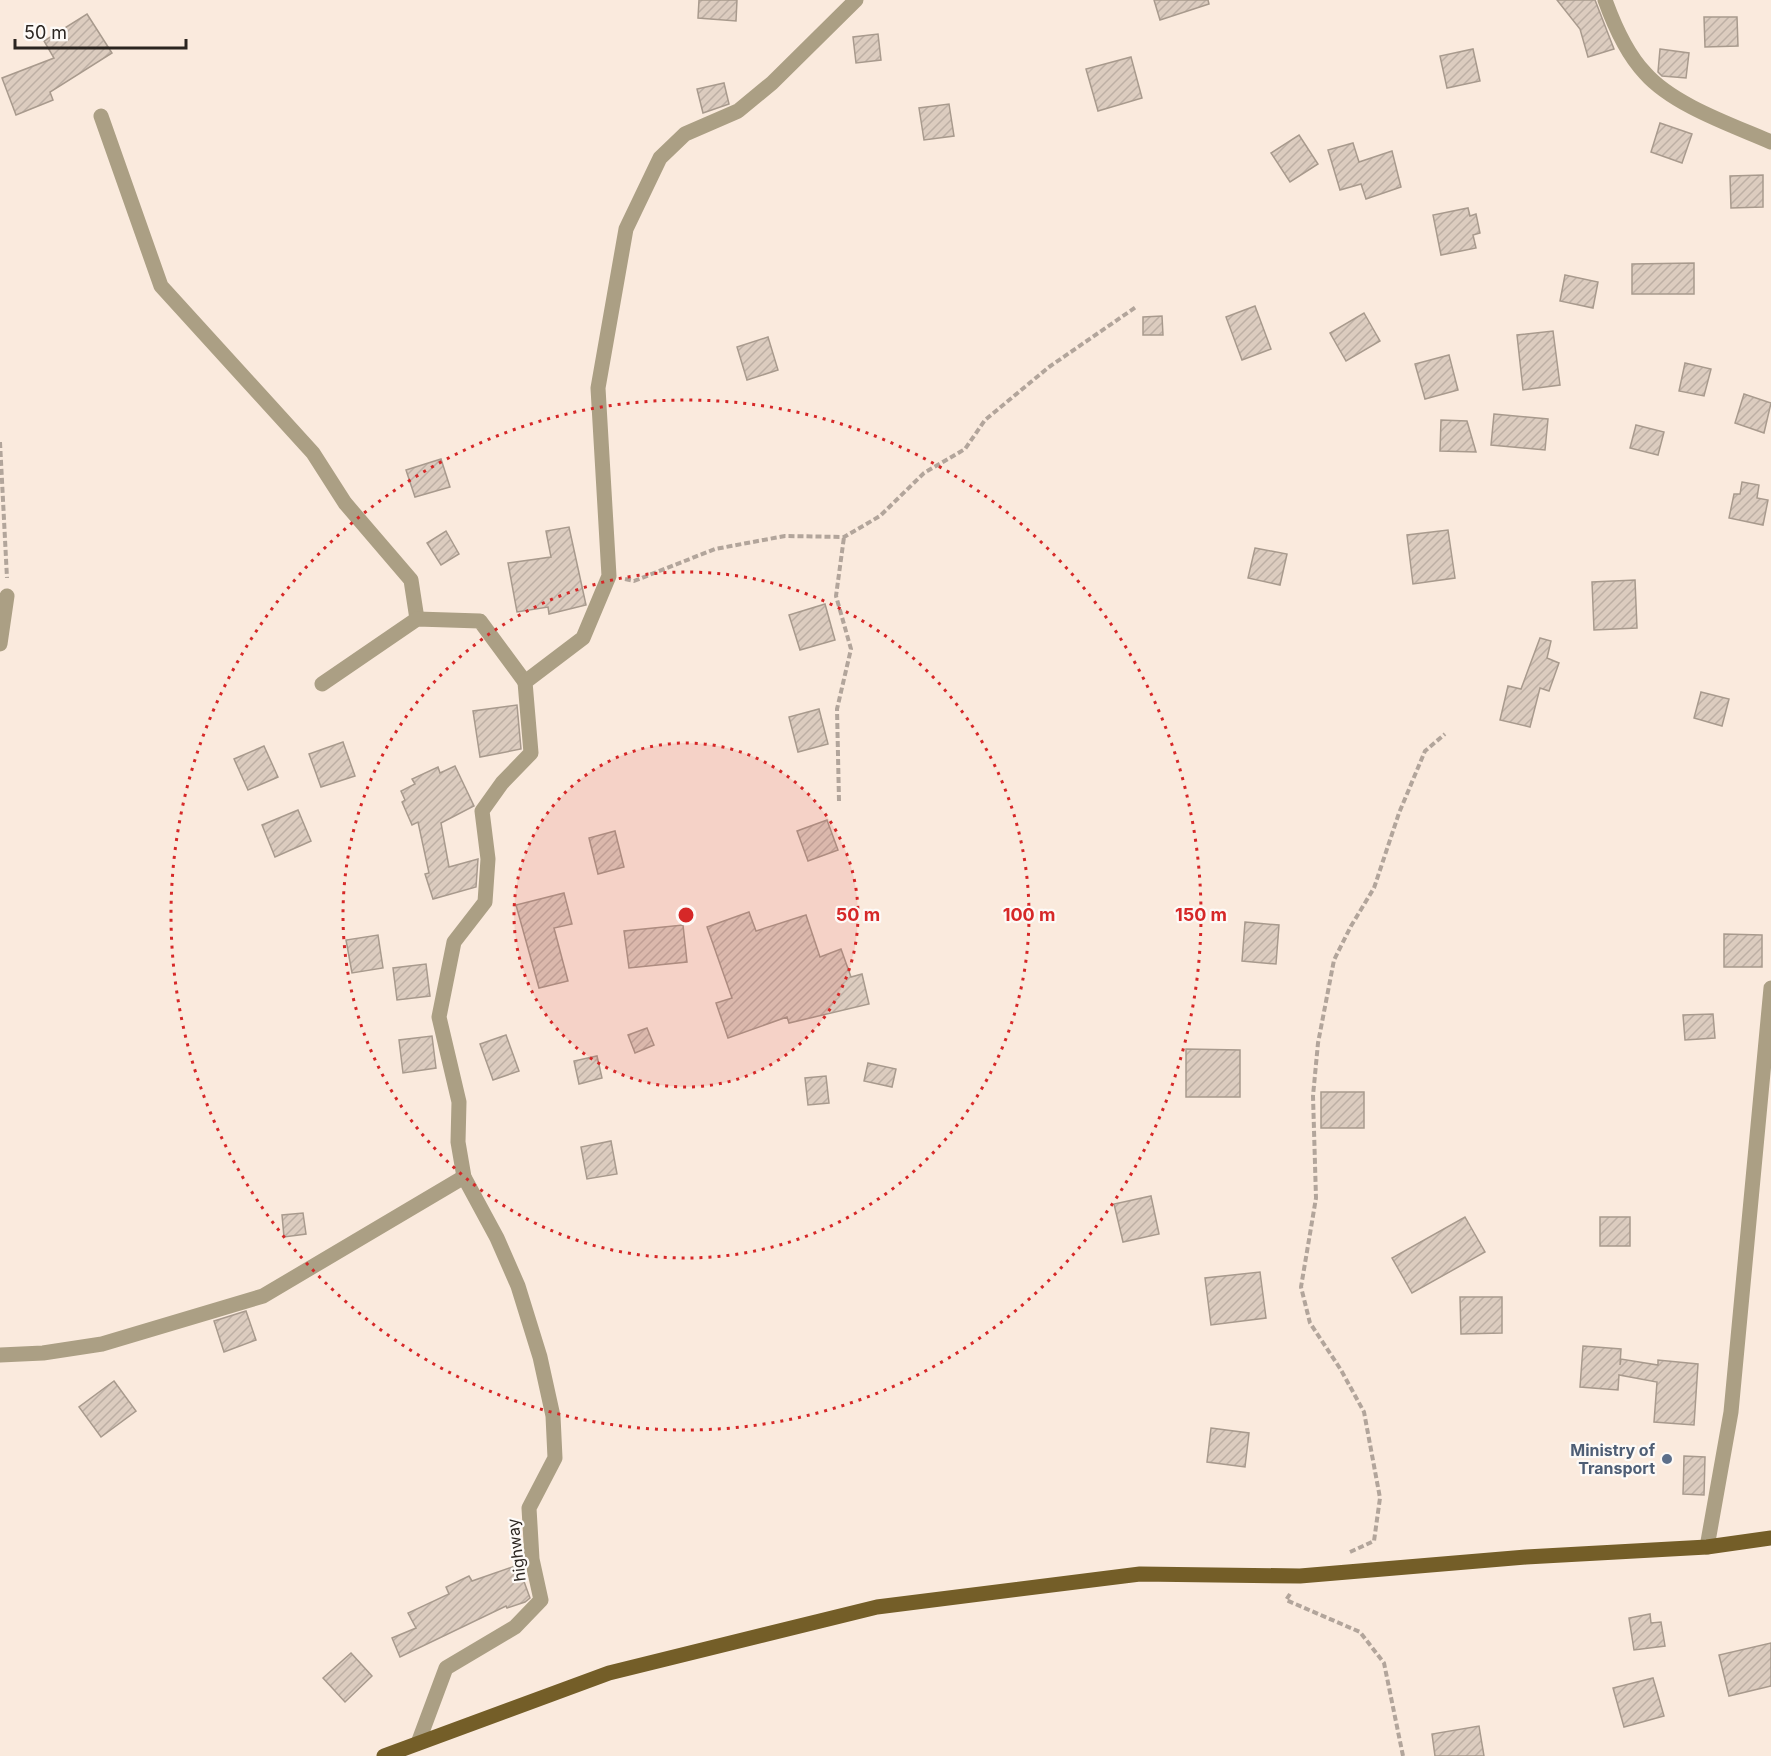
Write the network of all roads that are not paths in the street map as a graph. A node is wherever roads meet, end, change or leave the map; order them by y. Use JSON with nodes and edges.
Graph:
{"nodes":[{"id":1,"x":856,"y":0,"type":"edge"},
{"id":2,"x":1605,"y":0,"type":"edge"},
{"id":3,"x":101,"y":116,"type":"dead end"},
{"id":4,"x":1771,"y":142,"type":"edge"},
{"id":5,"x":8,"y":596,"type":"road end"},
{"id":6,"x":417,"y":619,"type":"junction"},
{"id":7,"x":0,"y":644,"type":"edge"},
{"id":8,"x":525,"y":682,"type":"junction"},
{"id":9,"x":322,"y":684,"type":"dead end"},
{"id":10,"x":1771,"y":988,"type":"edge"},
{"id":11,"x":464,"y":1177,"type":"junction"},
{"id":12,"x":0,"y":1355,"type":"edge"},
{"id":13,"x":1771,"y":1538,"type":"edge"},
{"id":14,"x":1707,"y":1547,"type":"junction"},
{"id":15,"x":418,"y":1743,"type":"junction"},
{"id":16,"x":384,"y":1756,"type":"edge"}],
"edges":[{"from":1,"to":8,"type":"street"},
{"from":2,"to":4,"type":"street"},
{"from":3,"to":6,"type":"street"},
{"from":5,"to":7,"type":"street"},
{"from":6,"to":8,"type":"street"},
{"from":6,"to":9,"type":"street"},
{"from":8,"to":11,"type":"street"},
{"from":10,"to":14,"type":"street"},
{"from":11,"to":12,"type":"street"},
{"from":11,"to":15,"type":"street","name":"highway"},
{"from":13,"to":14,"type":"main road"},
{"from":14,"to":15,"type":"main road"},
{"from":15,"to":16,"type":"main road"}]}
